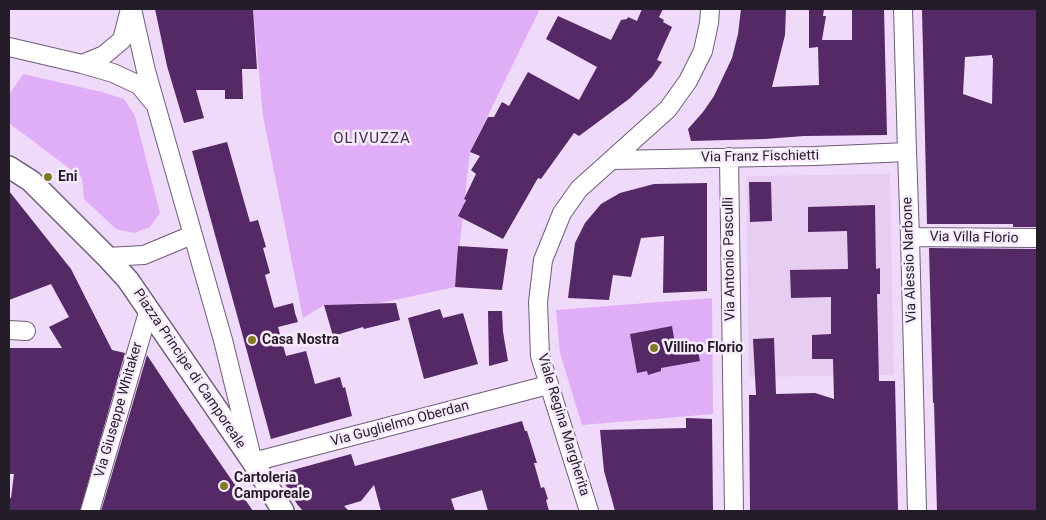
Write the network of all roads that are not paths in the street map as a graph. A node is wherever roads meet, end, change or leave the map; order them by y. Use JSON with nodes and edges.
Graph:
{"nodes":[{"id":1,"x":131,"y":9,"type":"edge"},
{"id":2,"x":710,"y":9,"type":"edge"},
{"id":3,"x":903,"y":9,"type":"edge"},
{"id":4,"x":10,"y":50,"type":"edge"},
{"id":5,"x":82,"y":64,"type":"junction"},
{"id":6,"x":156,"y":107,"type":"junction"},
{"id":7,"x":907,"y":152,"type":"junction"},
{"id":8,"x":729,"y":157,"type":"junction"},
{"id":9,"x":612,"y":160,"type":"junction"},
{"id":10,"x":9,"y":167,"type":"edge"},
{"id":11,"x":192,"y":235,"type":"junction"},
{"id":12,"x":910,"y":237,"type":"junction"},
{"id":13,"x":1037,"y":238,"type":"edge"},
{"id":14,"x":107,"y":257,"type":"junction"},
{"id":15,"x":149,"y":309,"type":"junction"},
{"id":16,"x":548,"y":385,"type":"junction"},
{"id":17,"x":253,"y":462,"type":"junction"},
{"id":18,"x":90,"y":511,"type":"edge"},
{"id":19,"x":283,"y":511,"type":"edge"},
{"id":20,"x":589,"y":511,"type":"edge"},
{"id":21,"x":734,"y":511,"type":"edge"},
{"id":22,"x":917,"y":511,"type":"edge"}],
"edges":[{"from":1,"to":5,"type":"street","name":"Piazza Principe di Camporeale"},
{"from":1,"to":6,"type":"street","name":"Piazza Principe di Camporeale"},
{"from":2,"to":9,"type":"street","name":"Viale Regina Margherita"},
{"from":3,"to":7,"type":"street","name":"Via Alessio Narbone"},
{"from":4,"to":5,"type":"street","name":"Piazza Principe di Camporeale"},
{"from":5,"to":6,"type":"street","name":"Piazza Principe di Camporeale"},
{"from":6,"to":11,"type":"street","name":"Piazza Principe di Camporeale"},
{"from":7,"to":8,"type":"street","name":"Via Franz Fischietti"},
{"from":7,"to":12,"type":"street","name":"Via Alessio Narbone"},
{"from":8,"to":9,"type":"street","name":"Via Franz Fischietti"},
{"from":8,"to":21,"type":"street","name":"Via Antonio Pasculli"},
{"from":9,"to":16,"type":"street","name":"Viale Regina Margherita"},
{"from":10,"to":14,"type":"street","name":"Piazza Principe di Camporeale"},
{"from":11,"to":14,"type":"street"},
{"from":11,"to":17,"type":"street","name":"Piazza Principe di Camporeale"},
{"from":12,"to":13,"type":"street","name":"Via Villa Florio"},
{"from":12,"to":22,"type":"street","name":"Via Alessio Narbone"},
{"from":14,"to":15,"type":"street","name":"Piazza Principe di Camporeale"},
{"from":15,"to":17,"type":"street","name":"Piazza Principe di Camporeale"},
{"from":15,"to":18,"type":"street","name":"Via Giuseppe Whitaker"},
{"from":16,"to":17,"type":"street","name":"Via Guglielmo Oberdan"},
{"from":16,"to":20,"type":"street","name":"Viale Regina Margherita"},
{"from":17,"to":19,"type":"street"}]}
